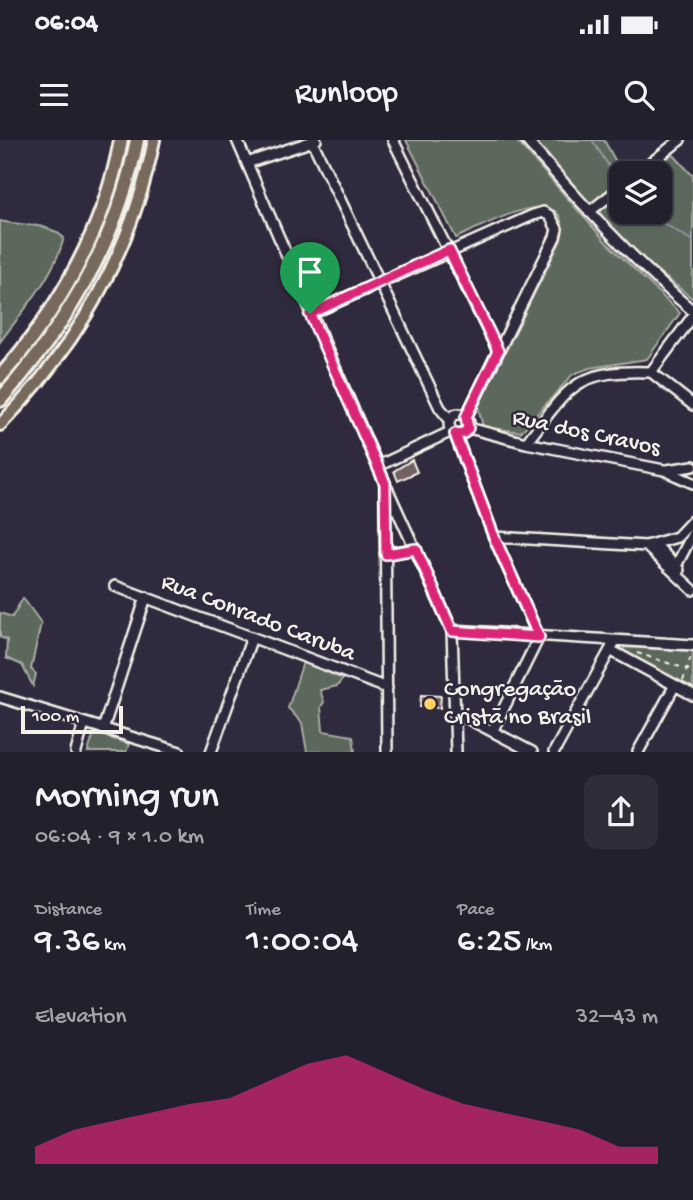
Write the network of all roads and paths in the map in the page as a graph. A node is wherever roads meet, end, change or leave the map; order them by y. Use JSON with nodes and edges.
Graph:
{"nodes":[{"id":1,"x":121,"y":140,"type":"edge"},
{"id":2,"x":137,"y":140,"type":"edge"},
{"id":3,"x":154,"y":140,"type":"edge"},
{"id":4,"x":237,"y":140,"type":"edge"},
{"id":5,"x":393,"y":140,"type":"edge"},
{"id":6,"x":526,"y":140,"type":"edge"},
{"id":7,"x":314,"y":141,"type":"edge"},
{"id":8,"x":679,"y":141,"type":"edge"},
{"id":9,"x":653,"y":161,"type":"edge"},
{"id":10,"x":247,"y":163,"type":"junction"},
{"id":11,"x":609,"y":196,"type":"edge"},
{"id":12,"x":589,"y":212,"type":"junction"},
{"id":13,"x":449,"y":250,"type":"junction"},
{"id":14,"x":380,"y":282,"type":"junction"},
{"id":15,"x":693,"y":313,"type":"edge"},
{"id":16,"x":310,"y":314,"type":"junction"},
{"id":17,"x":498,"y":351,"type":"junction"},
{"id":18,"x":651,"y":372,"type":"junction"},
{"id":19,"x":0,"y":377,"type":"edge"},
{"id":20,"x":0,"y":400,"type":"edge"},
{"id":21,"x":693,"y":405,"type":"edge"},
{"id":22,"x":466,"y":417,"type":"junction"},
{"id":23,"x":450,"y":420,"type":"junction"},
{"id":24,"x":0,"y":425,"type":"edge"},
{"id":25,"x":468,"y":428,"type":"junction"},
{"id":26,"x":453,"y":432,"type":"junction"},
{"id":27,"x":526,"y":443,"type":"junction"},
{"id":28,"x":378,"y":466,"type":"junction"},
{"id":29,"x":693,"y":466,"type":"edge"},
{"id":30,"x":664,"y":470,"type":"junction"},
{"id":31,"x":385,"y":483,"type":"junction"},
{"id":32,"x":693,"y":483,"type":"edge"},
{"id":33,"x":693,"y":520,"type":"edge"},
{"id":34,"x":693,"y":533,"type":"edge"},
{"id":35,"x":494,"y":537,"type":"junction"},
{"id":36,"x":650,"y":545,"type":"junction"},
{"id":37,"x":416,"y":549,"type":"junction"},
{"id":38,"x":386,"y":554,"type":"junction"},
{"id":39,"x":676,"y":566,"type":"junction"},
{"id":40,"x":693,"y":583,"type":"edge"},
{"id":41,"x":115,"y":586,"type":"dead end"},
{"id":42,"x":693,"y":590,"type":"edge"},
{"id":43,"x":146,"y":597,"type":"junction"},
{"id":44,"x":452,"y":631,"type":"junction"},
{"id":45,"x":252,"y":637,"type":"junction"},
{"id":46,"x":539,"y":637,"type":"junction"},
{"id":47,"x":612,"y":645,"type":"junction"},
{"id":48,"x":693,"y":645,"type":"edge"},
{"id":49,"x":636,"y":653,"type":"dead end"},
{"id":50,"x":688,"y":669,"type":"junction"},
{"id":51,"x":693,"y":671,"type":"edge"},
{"id":52,"x":677,"y":687,"type":"junction"},
{"id":53,"x":387,"y":688,"type":"junction"},
{"id":54,"x":693,"y":695,"type":"edge"},
{"id":55,"x":0,"y":697,"type":"edge"},
{"id":56,"x":455,"y":712,"type":"junction"},
{"id":57,"x":84,"y":723,"type":"junction"},
{"id":58,"x":103,"y":729,"type":"junction"},
{"id":59,"x":493,"y":730,"type":"junction"},
{"id":60,"x":76,"y":752,"type":"edge"},
{"id":61,"x":180,"y":752,"type":"edge"},
{"id":62,"x":211,"y":752,"type":"edge"},
{"id":63,"x":387,"y":752,"type":"edge"},
{"id":64,"x":456,"y":752,"type":"edge"},
{"id":65,"x":532,"y":752,"type":"edge"},
{"id":66,"x":554,"y":752,"type":"edge"},
{"id":67,"x":638,"y":752,"type":"edge"}],
"edges":[{"from":1,"to":19,"type":"highway"},
{"from":2,"to":20,"type":"highway"},
{"from":3,"to":24,"type":"main road"},
{"from":4,"to":10,"type":"street"},
{"from":5,"to":13,"type":"street"},
{"from":6,"to":12,"type":"street"},
{"from":7,"to":10,"type":"street"},
{"from":7,"to":14,"type":"street"},
{"from":8,"to":9,"type":"street"},
{"from":10,"to":16,"type":"street"},
{"from":11,"to":12,"type":"street"},
{"from":12,"to":15,"type":"street"},
{"from":13,"to":14,"type":"street"},
{"from":13,"to":17,"type":"street"},
{"from":13,"to":17,"type":"street"},
{"from":14,"to":16,"type":"street"},
{"from":14,"to":23,"type":"street"},
{"from":15,"to":18,"type":"street"},
{"from":16,"to":28,"type":"street"},
{"from":17,"to":22,"type":"street"},
{"from":18,"to":21,"type":"street"},
{"from":18,"to":27,"type":"street"},
{"from":22,"to":23,"type":"street"},
{"from":22,"to":25,"type":"street"},
{"from":23,"to":26,"type":"street"},
{"from":25,"to":26,"type":"street"},
{"from":25,"to":27,"type":"street","name":"Rua dos Cravos"},
{"from":26,"to":28,"type":"street"},
{"from":26,"to":35,"type":"street"},
{"from":27,"to":30,"type":"street","name":"Rua dos Cravos"},
{"from":28,"to":31,"type":"street"},
{"from":29,"to":30,"type":"street"},
{"from":30,"to":32,"type":"street","name":"Rua dos Cravos"},
{"from":31,"to":37,"type":"street"},
{"from":31,"to":38,"type":"street"},
{"from":33,"to":36,"type":"street"},
{"from":34,"to":39,"type":"street"},
{"from":35,"to":36,"type":"street"},
{"from":35,"to":46,"type":"street"},
{"from":36,"to":39,"type":"street"},
{"from":36,"to":42,"type":"street"},
{"from":37,"to":38,"type":"street"},
{"from":37,"to":44,"type":"street"},
{"from":38,"to":53,"type":"street"},
{"from":39,"to":40,"type":"street"},
{"from":41,"to":43,"type":"street","name":"Rua Conrado Caruba"},
{"from":43,"to":45,"type":"street","name":"Rua Conrado Caruba"},
{"from":43,"to":58,"type":"street"},
{"from":44,"to":46,"type":"street"},
{"from":44,"to":56,"type":"street"},
{"from":45,"to":53,"type":"street","name":"Rua Conrado Caruba"},
{"from":45,"to":62,"type":"street"},
{"from":46,"to":47,"type":"street"},
{"from":46,"to":59,"type":"street"},
{"from":47,"to":48,"type":"street"},
{"from":47,"to":52,"type":"street"},
{"from":47,"to":66,"type":"street"},
{"from":48,"to":50,"type":"path"},
{"from":49,"to":50,"type":"path"},
{"from":50,"to":51,"type":"path"},
{"from":50,"to":52,"type":"path"},
{"from":52,"to":54,"type":"street"},
{"from":52,"to":67,"type":"street"},
{"from":53,"to":63,"type":"street"},
{"from":55,"to":57,"type":"street"},
{"from":56,"to":59,"type":"street"},
{"from":56,"to":64,"type":"street"},
{"from":57,"to":58,"type":"street"},
{"from":57,"to":60,"type":"street"},
{"from":58,"to":61,"type":"street"},
{"from":59,"to":65,"type":"street"}]}
